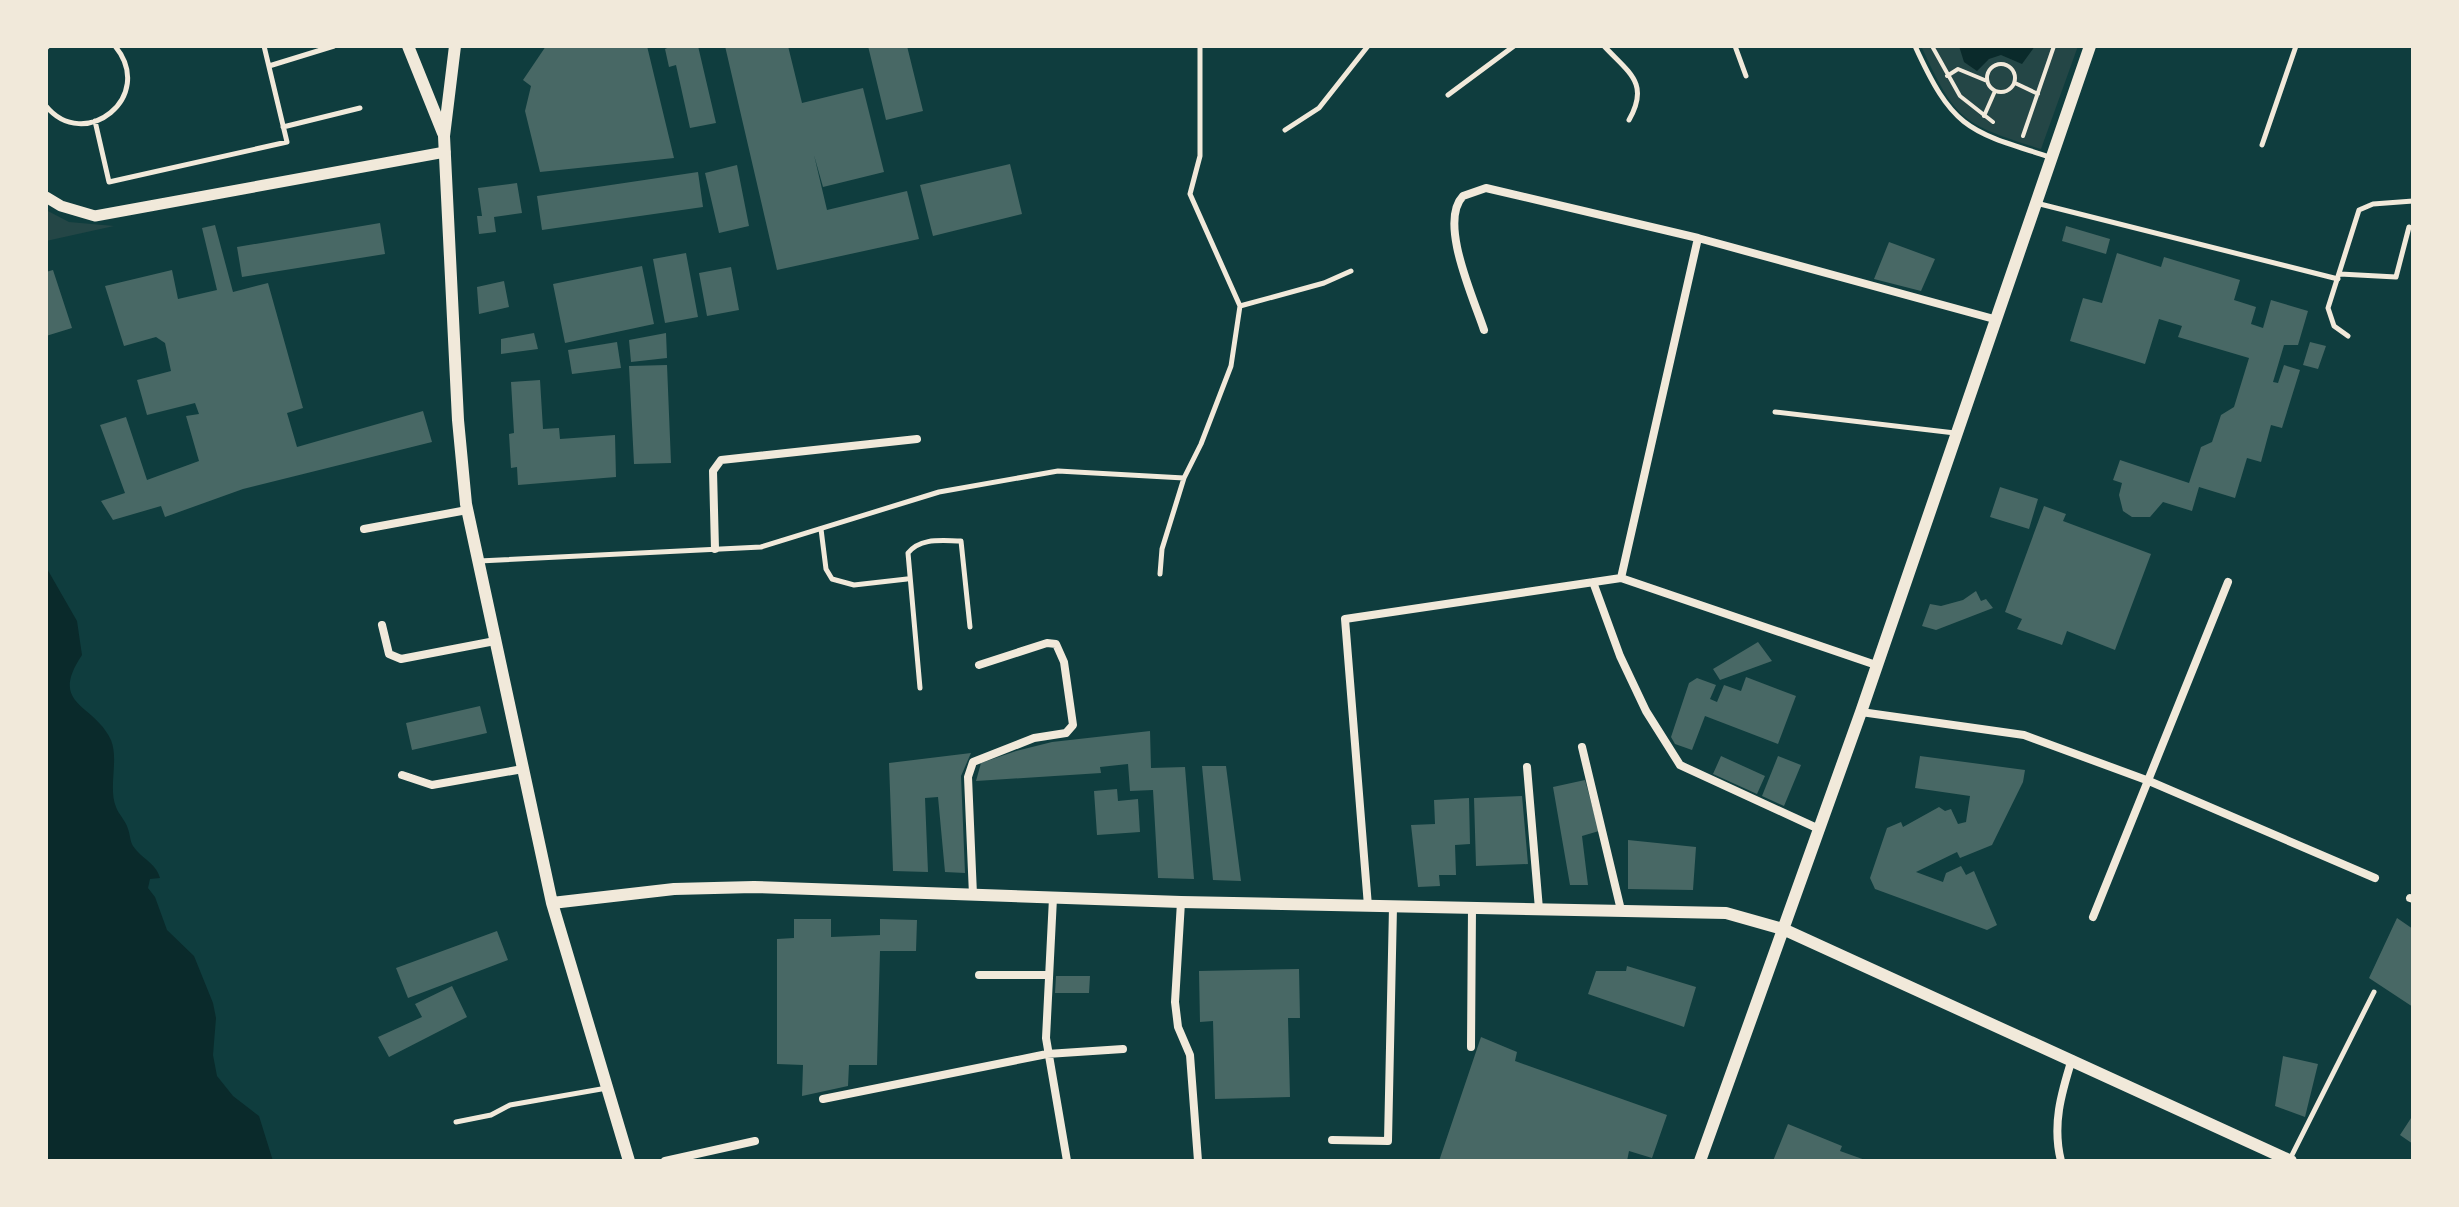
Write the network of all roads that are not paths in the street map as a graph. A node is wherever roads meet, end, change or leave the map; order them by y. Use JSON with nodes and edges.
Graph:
{"nodes":[{"id":1,"x":115,"y":46,"type":"edge"},
{"id":2,"x":264,"y":46,"type":"edge"},
{"id":3,"x":334,"y":46,"type":"edge"},
{"id":4,"x":408,"y":46,"type":"edge"},
{"id":5,"x":455,"y":46,"type":"edge"},
{"id":6,"x":1200,"y":46,"type":"edge"},
{"id":7,"x":1368,"y":46,"type":"edge"},
{"id":8,"x":1514,"y":46,"type":"edge"},
{"id":9,"x":1604,"y":46,"type":"edge"},
{"id":10,"x":1735,"y":46,"type":"edge"},
{"id":11,"x":1915,"y":46,"type":"edge"},
{"id":12,"x":2090,"y":46,"type":"edge"},
{"id":13,"x":2296,"y":46,"type":"edge"},
{"id":14,"x":269,"y":66,"type":"junction"},
{"id":15,"x":1746,"y":76,"type":"dead end"},
{"id":16,"x":1448,"y":95,"type":"dead end"},
{"id":17,"x":46,"y":106,"type":"edge"},
{"id":18,"x":360,"y":108,"type":"dead end"},
{"id":19,"x":1629,"y":120,"type":"dead end"},
{"id":20,"x":95,"y":121,"type":"junction"},
{"id":21,"x":283,"y":127,"type":"junction"},
{"id":22,"x":1285,"y":130,"type":"dead end"},
{"id":23,"x":444,"y":136,"type":"junction"},
{"id":24,"x":2262,"y":145,"type":"dead end"},
{"id":25,"x":445,"y":152,"type":"junction"},
{"id":26,"x":2050,"y":157,"type":"junction"},
{"id":27,"x":46,"y":197,"type":"edge"},
{"id":28,"x":2413,"y":201,"type":"edge"},
{"id":29,"x":2034,"y":203,"type":"junction"},
{"id":30,"x":2409,"y":227,"type":"dead end"},
{"id":31,"x":1698,"y":238,"type":"junction"},
{"id":32,"x":1351,"y":271,"type":"dead end"},
{"id":33,"x":2339,"y":276,"type":"junction"},
{"id":34,"x":1240,"y":306,"type":"junction"},
{"id":35,"x":1994,"y":319,"type":"junction"},
{"id":36,"x":1484,"y":330,"type":"dead end"},
{"id":37,"x":2348,"y":336,"type":"dead end"},
{"id":38,"x":1775,"y":412,"type":"dead end"},
{"id":39,"x":1955,"y":433,"type":"junction"},
{"id":40,"x":917,"y":439,"type":"dead end"},
{"id":41,"x":1184,"y":478,"type":"junction"},
{"id":42,"x":467,"y":510,"type":"junction"},
{"id":43,"x":364,"y":529,"type":"dead end"},
{"id":44,"x":821,"y":529,"type":"junction"},
{"id":45,"x":715,"y":549,"type":"junction"},
{"id":46,"x":478,"y":561,"type":"junction"},
{"id":47,"x":1160,"y":574,"type":"dead end"},
{"id":48,"x":1621,"y":578,"type":"junction"},
{"id":49,"x":907,"y":579,"type":"junction"},
{"id":50,"x":1593,"y":582,"type":"junction"},
{"id":51,"x":2228,"y":582,"type":"dead end"},
{"id":52,"x":382,"y":625,"type":"dead end"},
{"id":53,"x":970,"y":627,"type":"dead end"},
{"id":54,"x":495,"y":641,"type":"junction"},
{"id":55,"x":979,"y":665,"type":"dead end"},
{"id":56,"x":1876,"y":665,"type":"junction"},
{"id":57,"x":920,"y":688,"type":"dead end"},
{"id":58,"x":1861,"y":712,"type":"junction"},
{"id":59,"x":1582,"y":747,"type":"dead end"},
{"id":60,"x":1527,"y":767,"type":"dead end"},
{"id":61,"x":523,"y":769,"type":"junction"},
{"id":62,"x":402,"y":775,"type":"dead end"},
{"id":63,"x":2149,"y":781,"type":"junction"},
{"id":64,"x":1819,"y":829,"type":"junction"},
{"id":65,"x":2375,"y":878,"type":"dead end"},
{"id":66,"x":973,"y":895,"type":"junction"},
{"id":67,"x":1053,"y":898,"type":"junction"},
{"id":68,"x":1181,"y":902,"type":"junction"},
{"id":69,"x":552,"y":903,"type":"junction"},
{"id":70,"x":1368,"y":906,"type":"junction"},
{"id":71,"x":1393,"y":907,"type":"junction"},
{"id":72,"x":1472,"y":908,"type":"junction"},
{"id":73,"x":1539,"y":909,"type":"junction"},
{"id":74,"x":1621,"y":910,"type":"junction"},
{"id":75,"x":2093,"y":917,"type":"dead end"},
{"id":76,"x":1783,"y":929,"type":"junction"},
{"id":77,"x":979,"y":975,"type":"dead end"},
{"id":78,"x":1049,"y":975,"type":"junction"},
{"id":79,"x":2374,"y":992,"type":"dead end"},
{"id":80,"x":1471,"y":1047,"type":"dead end"},
{"id":81,"x":1123,"y":1049,"type":"dead end"},
{"id":82,"x":1047,"y":1054,"type":"junction"},
{"id":83,"x":2072,"y":1059,"type":"junction"},
{"id":84,"x":608,"y":1088,"type":"junction"},
{"id":85,"x":823,"y":1099,"type":"dead end"},
{"id":86,"x":456,"y":1122,"type":"dead end"},
{"id":87,"x":1332,"y":1140,"type":"dead end"},
{"id":88,"x":755,"y":1141,"type":"dead end"},
{"id":89,"x":629,"y":1161,"type":"edge"},
{"id":90,"x":665,"y":1161,"type":"edge"},
{"id":91,"x":1067,"y":1161,"type":"edge"},
{"id":92,"x":1198,"y":1161,"type":"edge"},
{"id":93,"x":1700,"y":1161,"type":"edge"},
{"id":94,"x":2061,"y":1161,"type":"edge"},
{"id":95,"x":2290,"y":1161,"type":"edge"}],
"edges":[{"from":1,"to":20,"type":"lane"},
{"from":2,"to":14,"type":"lane"},
{"from":3,"to":14,"type":"lane"},
{"from":4,"to":23,"type":"main road"},
{"from":5,"to":23,"type":"main road"},
{"from":6,"to":34,"type":"lane"},
{"from":7,"to":22,"type":"lane"},
{"from":8,"to":16,"type":"lane"},
{"from":9,"to":19,"type":"lane"},
{"from":10,"to":15,"type":"lane"},
{"from":11,"to":26,"type":"lane"},
{"from":12,"to":26,"type":"main road"},
{"from":13,"to":24,"type":"lane"},
{"from":14,"to":21,"type":"lane"},
{"from":17,"to":20,"type":"lane"},
{"from":18,"to":21,"type":"lane"},
{"from":20,"to":21,"type":"lane"},
{"from":23,"to":25,"type":"main road"},
{"from":25,"to":27,"type":"street"},
{"from":25,"to":42,"type":"main road"},
{"from":26,"to":29,"type":"main road"},
{"from":28,"to":33,"type":"lane"},
{"from":29,"to":33,"type":"lane"},
{"from":29,"to":35,"type":"main road"},
{"from":30,"to":33,"type":"lane"},
{"from":31,"to":35,"type":"street"},
{"from":31,"to":36,"type":"street"},
{"from":31,"to":48,"type":"street"},
{"from":32,"to":34,"type":"lane"},
{"from":33,"to":37,"type":"lane"},
{"from":34,"to":41,"type":"lane"},
{"from":35,"to":39,"type":"main road"},
{"from":38,"to":39,"type":"lane"},
{"from":39,"to":56,"type":"main road"},
{"from":40,"to":45,"type":"street"},
{"from":41,"to":44,"type":"lane"},
{"from":41,"to":47,"type":"lane"},
{"from":42,"to":43,"type":"street"},
{"from":42,"to":46,"type":"main road"},
{"from":44,"to":45,"type":"lane"},
{"from":44,"to":49,"type":"lane"},
{"from":45,"to":46,"type":"lane"},
{"from":46,"to":54,"type":"main road"},
{"from":48,"to":50,"type":"street"},
{"from":48,"to":56,"type":"street"},
{"from":49,"to":53,"type":"lane"},
{"from":49,"to":57,"type":"lane"},
{"from":50,"to":64,"type":"street"},
{"from":50,"to":70,"type":"street"},
{"from":51,"to":63,"type":"street"},
{"from":52,"to":54,"type":"street"},
{"from":54,"to":61,"type":"main road"},
{"from":55,"to":66,"type":"street"},
{"from":56,"to":58,"type":"main road"},
{"from":58,"to":63,"type":"street"},
{"from":58,"to":64,"type":"main road"},
{"from":59,"to":74,"type":"street"},
{"from":60,"to":73,"type":"street"},
{"from":61,"to":62,"type":"street"},
{"from":61,"to":69,"type":"main road"},
{"from":63,"to":65,"type":"street"},
{"from":63,"to":75,"type":"street"},
{"from":64,"to":76,"type":"main road"},
{"from":66,"to":67,"type":"main road"},
{"from":66,"to":69,"type":"main road"},
{"from":67,"to":68,"type":"main road"},
{"from":67,"to":78,"type":"street"},
{"from":68,"to":70,"type":"main road"},
{"from":68,"to":92,"type":"street"},
{"from":69,"to":84,"type":"main road"},
{"from":70,"to":71,"type":"main road"},
{"from":71,"to":72,"type":"main road"},
{"from":71,"to":87,"type":"street"},
{"from":72,"to":73,"type":"main road"},
{"from":72,"to":80,"type":"street"},
{"from":73,"to":74,"type":"main road"},
{"from":74,"to":76,"type":"main road"},
{"from":76,"to":83,"type":"main road"},
{"from":76,"to":93,"type":"main road"},
{"from":77,"to":78,"type":"street"},
{"from":78,"to":82,"type":"street"},
{"from":79,"to":95,"type":"lane"},
{"from":81,"to":82,"type":"street"},
{"from":82,"to":85,"type":"street"},
{"from":82,"to":91,"type":"street"},
{"from":83,"to":94,"type":"street"},
{"from":83,"to":95,"type":"main road"},
{"from":84,"to":86,"type":"lane"},
{"from":84,"to":89,"type":"main road"},
{"from":88,"to":90,"type":"street"}]}
